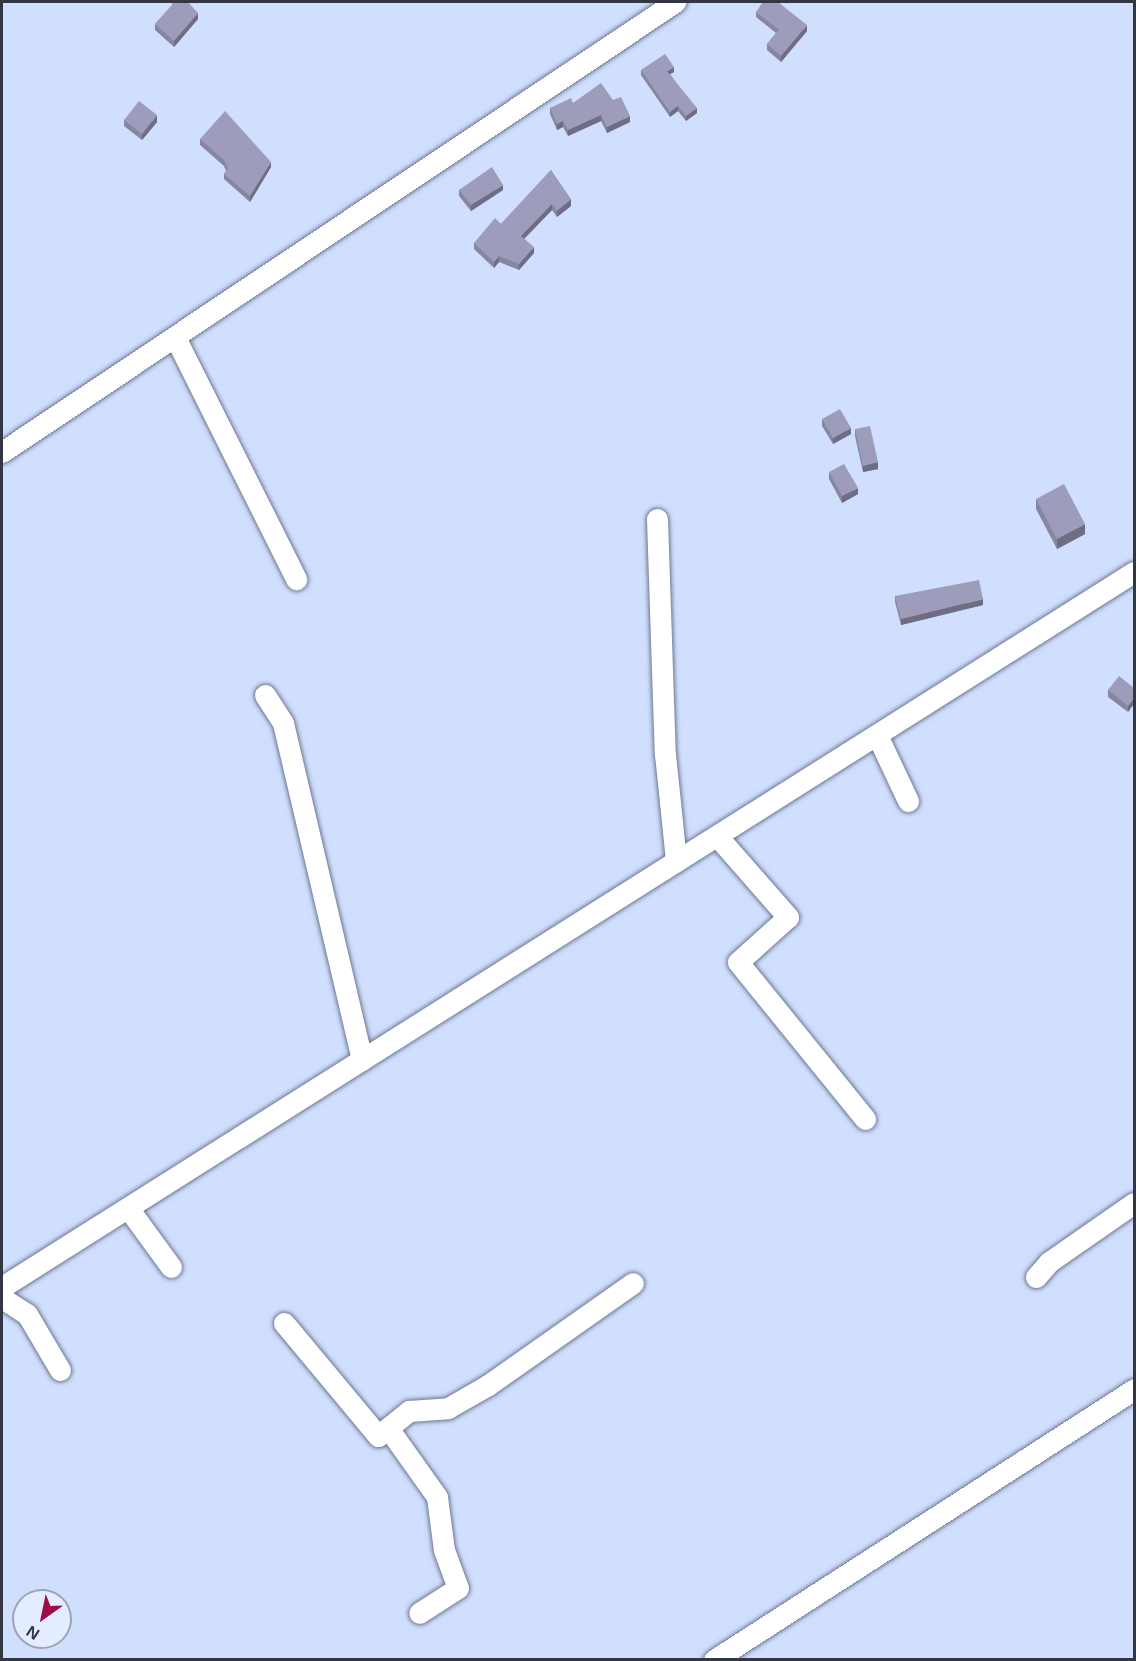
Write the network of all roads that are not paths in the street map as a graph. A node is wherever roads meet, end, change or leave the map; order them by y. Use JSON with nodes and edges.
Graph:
{"nodes":[{"id":1,"x":675,"y":2,"type":"edge"},
{"id":2,"x":175,"y":337,"type":"junction"},
{"id":3,"x":2,"y":452,"type":"edge"},
{"id":4,"x":657,"y":519,"type":"dead end"},
{"id":5,"x":1134,"y":572,"type":"edge"},
{"id":6,"x":296,"y":579,"type":"dead end"},
{"id":7,"x":265,"y":695,"type":"dead end"},
{"id":8,"x":877,"y":735,"type":"junction"},
{"id":9,"x":908,"y":801,"type":"dead end"},
{"id":10,"x":717,"y":836,"type":"junction"},
{"id":11,"x":676,"y":861,"type":"junction"},
{"id":12,"x":362,"y":1060,"type":"junction"},
{"id":13,"x":865,"y":1119,"type":"dead end"},
{"id":14,"x":1134,"y":1203,"type":"edge"},
{"id":15,"x":128,"y":1208,"type":"junction"},
{"id":16,"x":171,"y":1267,"type":"dead end"},
{"id":17,"x":1036,"y":1277,"type":"dead end"},
{"id":18,"x":633,"y":1283,"type":"dead end"},
{"id":19,"x":2,"y":1286,"type":"edge"},
{"id":20,"x":2,"y":1298,"type":"edge"},
{"id":21,"x":284,"y":1323,"type":"dead end"},
{"id":22,"x":60,"y":1370,"type":"dead end"},
{"id":23,"x":1134,"y":1389,"type":"edge"},
{"id":24,"x":388,"y":1428,"type":"junction"},
{"id":25,"x":418,"y":1613,"type":"dead end"},
{"id":26,"x":741,"y":1652,"type":"edge"},
{"id":27,"x":714,"y":1659,"type":"edge"}],
"edges":[{"from":1,"to":2,"type":"street"},
{"from":2,"to":3,"type":"street"},
{"from":2,"to":6,"type":"street"},
{"from":4,"to":11,"type":"street"},
{"from":5,"to":8,"type":"street"},
{"from":7,"to":12,"type":"street"},
{"from":8,"to":9,"type":"street"},
{"from":8,"to":10,"type":"street"},
{"from":10,"to":11,"type":"street"},
{"from":10,"to":13,"type":"street"},
{"from":11,"to":12,"type":"street"},
{"from":12,"to":15,"type":"street"},
{"from":14,"to":17,"type":"street"},
{"from":15,"to":16,"type":"street"},
{"from":15,"to":19,"type":"street"},
{"from":18,"to":24,"type":"street"},
{"from":20,"to":22,"type":"street"},
{"from":21,"to":24,"type":"street"},
{"from":23,"to":26,"type":"street"},
{"from":24,"to":25,"type":"street"},
{"from":26,"to":27,"type":"street"}]}
